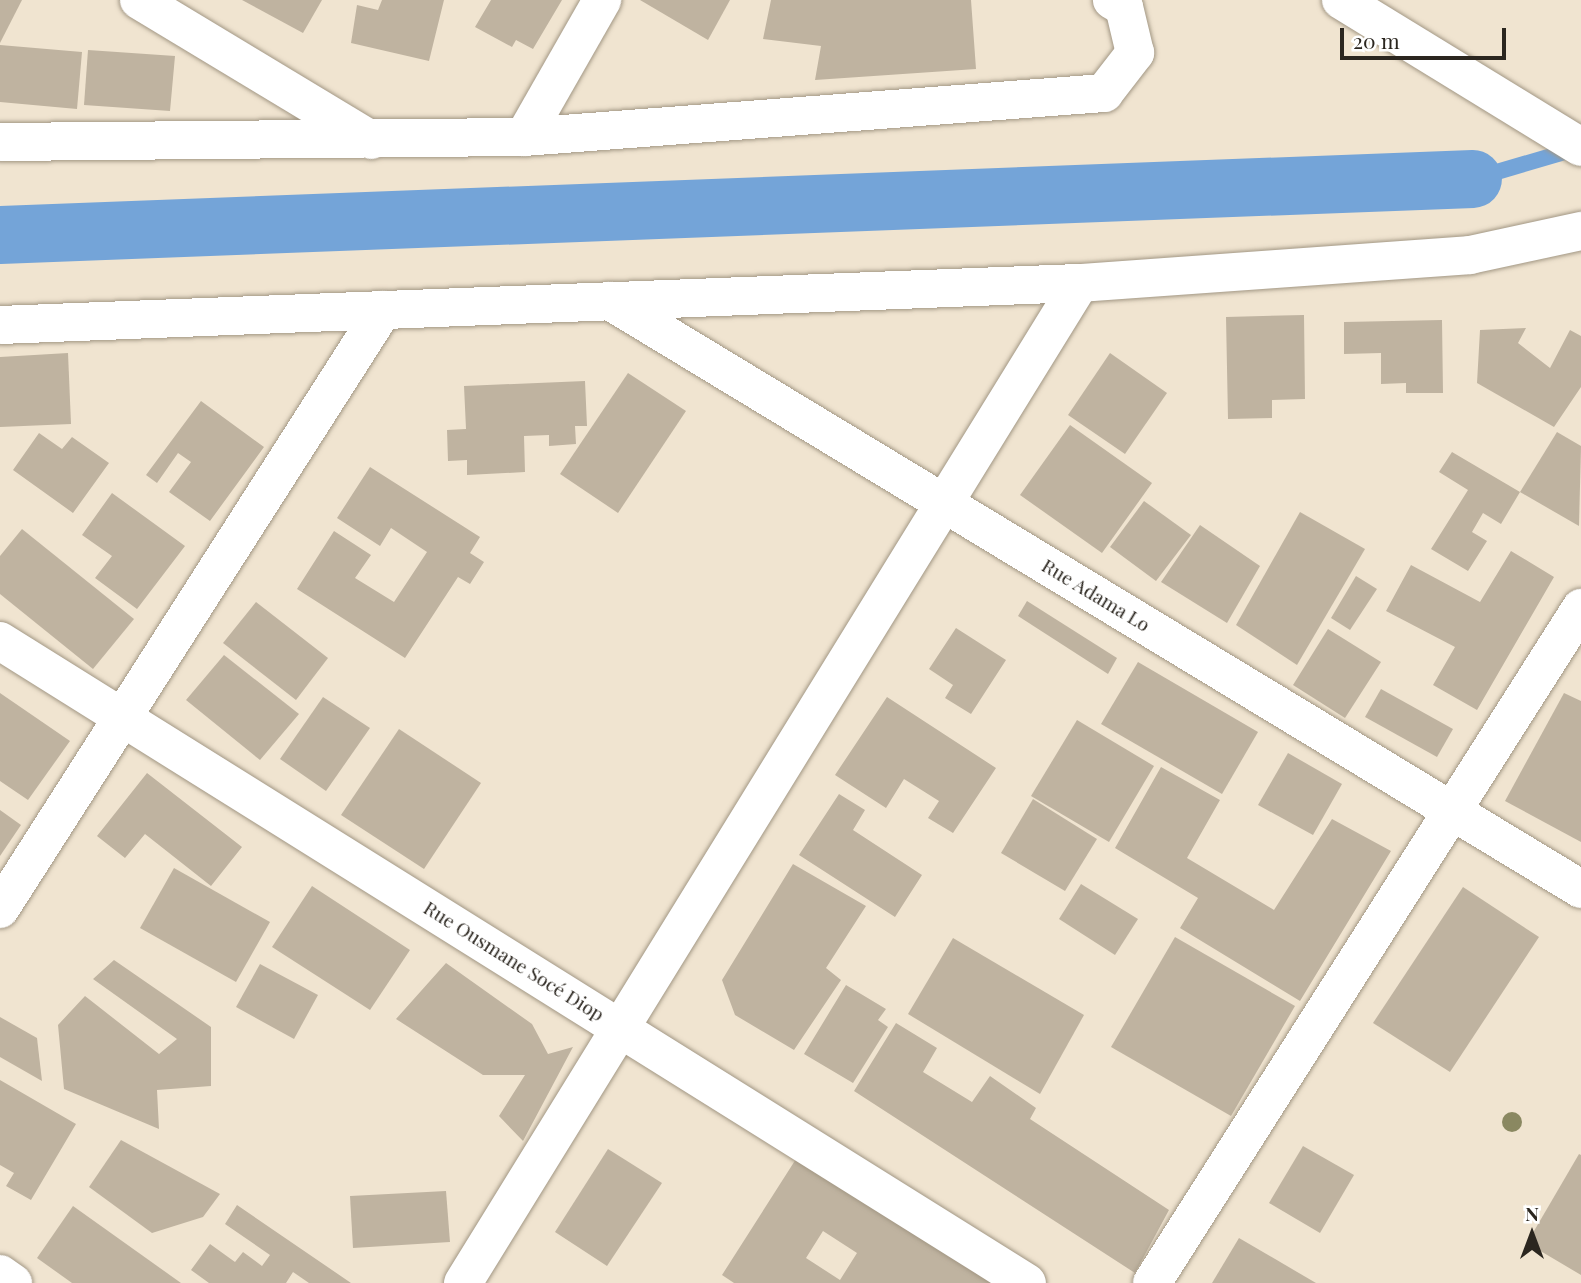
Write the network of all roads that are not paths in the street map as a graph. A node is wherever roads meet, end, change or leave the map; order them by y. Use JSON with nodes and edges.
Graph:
{"nodes":[{"id":1,"x":139,"y":0,"type":"edge"},
{"id":2,"x":602,"y":0,"type":"edge"},
{"id":3,"x":1112,"y":0,"type":"edge"},
{"id":4,"x":1341,"y":0,"type":"edge"},
{"id":5,"x":524,"y":137,"type":"junction"},
{"id":6,"x":371,"y":140,"type":"junction"},
{"id":7,"x":0,"y":142,"type":"edge"},
{"id":8,"x":1581,"y":146,"type":"edge"},
{"id":9,"x":1581,"y":231,"type":"edge"},
{"id":10,"x":1080,"y":283,"type":"junction"},
{"id":11,"x":610,"y":301,"type":"junction"},
{"id":12,"x":383,"y":310,"type":"junction"},
{"id":13,"x":0,"y":325,"type":"edge"},
{"id":14,"x":944,"y":503,"type":"junction"},
{"id":15,"x":1581,"y":608,"type":"edge"},
{"id":16,"x":0,"y":641,"type":"edge"},
{"id":17,"x":123,"y":716,"type":"junction"},
{"id":18,"x":1454,"y":812,"type":"junction"},
{"id":19,"x":1581,"y":889,"type":"edge"},
{"id":20,"x":0,"y":909,"type":"edge"},
{"id":21,"x":621,"y":1028,"type":"junction"},
{"id":22,"x":0,"y":1274,"type":"edge"},
{"id":23,"x":13,"y":1283,"type":"edge"},
{"id":24,"x":463,"y":1283,"type":"edge"},
{"id":25,"x":1027,"y":1283,"type":"edge"},
{"id":26,"x":1152,"y":1283,"type":"edge"}],
"edges":[{"from":1,"to":6,"type":"main road"},
{"from":2,"to":5,"type":"main road"},
{"from":3,"to":5,"type":"main road"},
{"from":4,"to":8,"type":"main road"},
{"from":5,"to":6,"type":"main road"},
{"from":6,"to":7,"type":"main road"},
{"from":9,"to":10,"type":"main road"},
{"from":10,"to":11,"type":"main road"},
{"from":10,"to":14,"type":"main road"},
{"from":11,"to":12,"type":"main road"},
{"from":11,"to":14,"type":"main road","name":"Rue Adama Lo"},
{"from":12,"to":13,"type":"main road"},
{"from":12,"to":17,"type":"main road"},
{"from":14,"to":18,"type":"main road","name":"Rue Adama Lo"},
{"from":14,"to":21,"type":"main road"},
{"from":15,"to":18,"type":"main road"},
{"from":16,"to":17,"type":"main road","name":"Rue Ousmane Socé Diop"},
{"from":17,"to":20,"type":"main road"},
{"from":17,"to":21,"type":"main road","name":"Rue Ousmane Socé Diop"},
{"from":18,"to":19,"type":"main road","name":"Rue Adama Lo"},
{"from":18,"to":26,"type":"main road"},
{"from":21,"to":24,"type":"main road"},
{"from":21,"to":25,"type":"main road","name":"Rue Ousmane Socé Diop"},
{"from":22,"to":23,"type":"main road"}]}
